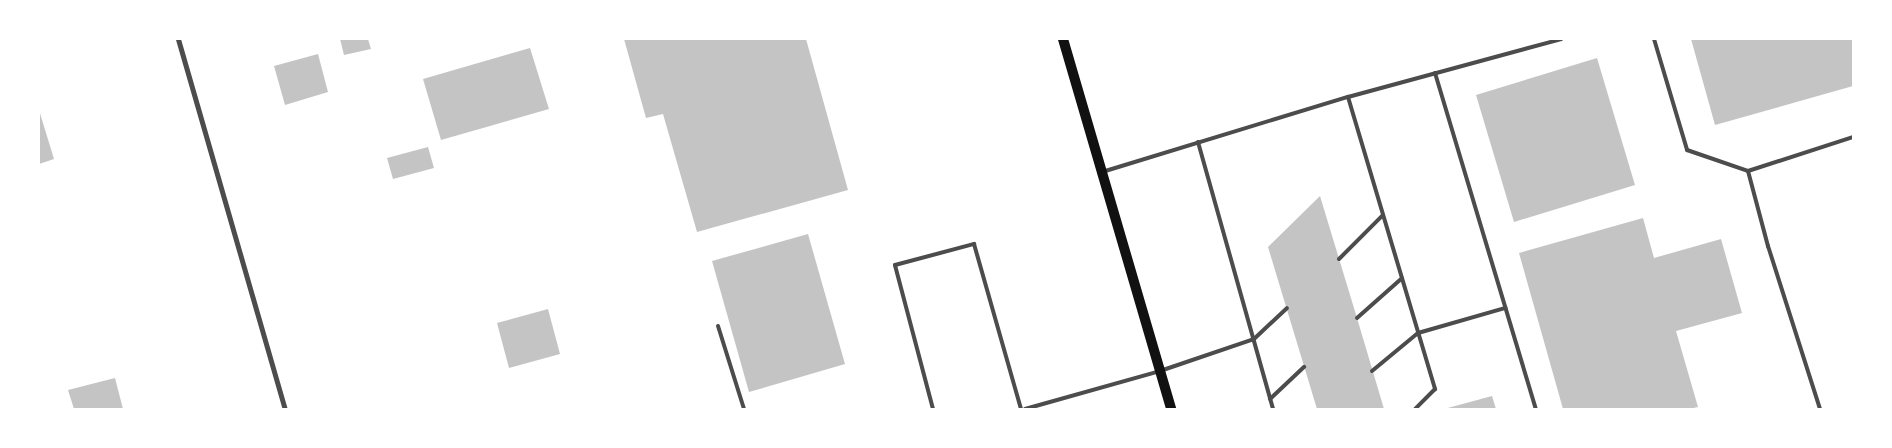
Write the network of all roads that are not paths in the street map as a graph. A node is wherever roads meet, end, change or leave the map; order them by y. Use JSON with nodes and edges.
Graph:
{"nodes":[{"id":1,"x":178,"y":39,"type":"edge"},
{"id":2,"x":1063,"y":39,"type":"edge"},
{"id":3,"x":1561,"y":39,"type":"edge"},
{"id":4,"x":1654,"y":39,"type":"edge"},
{"id":5,"x":1435,"y":73,"type":"junction"},
{"id":6,"x":1348,"y":97,"type":"junction"},
{"id":7,"x":1853,"y":137,"type":"edge"},
{"id":8,"x":1198,"y":142,"type":"junction"},
{"id":9,"x":1748,"y":170,"type":"junction"},
{"id":10,"x":1102,"y":172,"type":"junction"},
{"id":11,"x":1383,"y":215,"type":"junction"},
{"id":12,"x":1339,"y":258,"type":"dead end"},
{"id":13,"x":1402,"y":278,"type":"junction"},
{"id":14,"x":1287,"y":308,"type":"dead end"},
{"id":15,"x":1505,"y":308,"type":"junction"},
{"id":16,"x":1357,"y":318,"type":"dead end"},
{"id":17,"x":718,"y":326,"type":"dead end"},
{"id":18,"x":1418,"y":333,"type":"junction"},
{"id":19,"x":1254,"y":339,"type":"junction"},
{"id":20,"x":1304,"y":367,"type":"dead end"},
{"id":21,"x":1160,"y":371,"type":"junction"},
{"id":22,"x":1372,"y":371,"type":"dead end"},
{"id":23,"x":1270,"y":399,"type":"junction"},
{"id":24,"x":285,"y":409,"type":"edge"},
{"id":25,"x":744,"y":409,"type":"edge"},
{"id":26,"x":933,"y":409,"type":"edge"},
{"id":27,"x":1021,"y":409,"type":"edge"},
{"id":28,"x":1025,"y":409,"type":"edge"},
{"id":29,"x":1171,"y":409,"type":"edge"},
{"id":30,"x":1273,"y":409,"type":"edge"},
{"id":31,"x":1415,"y":409,"type":"edge"},
{"id":32,"x":1536,"y":409,"type":"edge"},
{"id":33,"x":1820,"y":409,"type":"edge"}],
"edges":[{"from":1,"to":24,"type":"street"},
{"from":2,"to":10,"type":"main road"},
{"from":3,"to":5,"type":"lane"},
{"from":4,"to":9,"type":"lane"},
{"from":5,"to":6,"type":"lane"},
{"from":5,"to":15,"type":"lane"},
{"from":6,"to":8,"type":"lane"},
{"from":6,"to":11,"type":"lane"},
{"from":7,"to":9,"type":"lane"},
{"from":8,"to":10,"type":"lane"},
{"from":8,"to":19,"type":"lane"},
{"from":9,"to":33,"type":"lane"},
{"from":10,"to":21,"type":"main road"},
{"from":11,"to":12,"type":"lane"},
{"from":11,"to":13,"type":"lane"},
{"from":13,"to":16,"type":"lane"},
{"from":13,"to":18,"type":"lane"},
{"from":14,"to":19,"type":"lane"},
{"from":15,"to":18,"type":"lane"},
{"from":15,"to":32,"type":"lane"},
{"from":17,"to":25,"type":"lane"},
{"from":18,"to":22,"type":"lane"},
{"from":18,"to":31,"type":"lane"},
{"from":19,"to":21,"type":"lane"},
{"from":19,"to":23,"type":"lane"},
{"from":20,"to":23,"type":"lane"},
{"from":21,"to":28,"type":"lane"},
{"from":21,"to":29,"type":"main road"},
{"from":23,"to":30,"type":"lane"},
{"from":26,"to":27,"type":"lane"}]}
